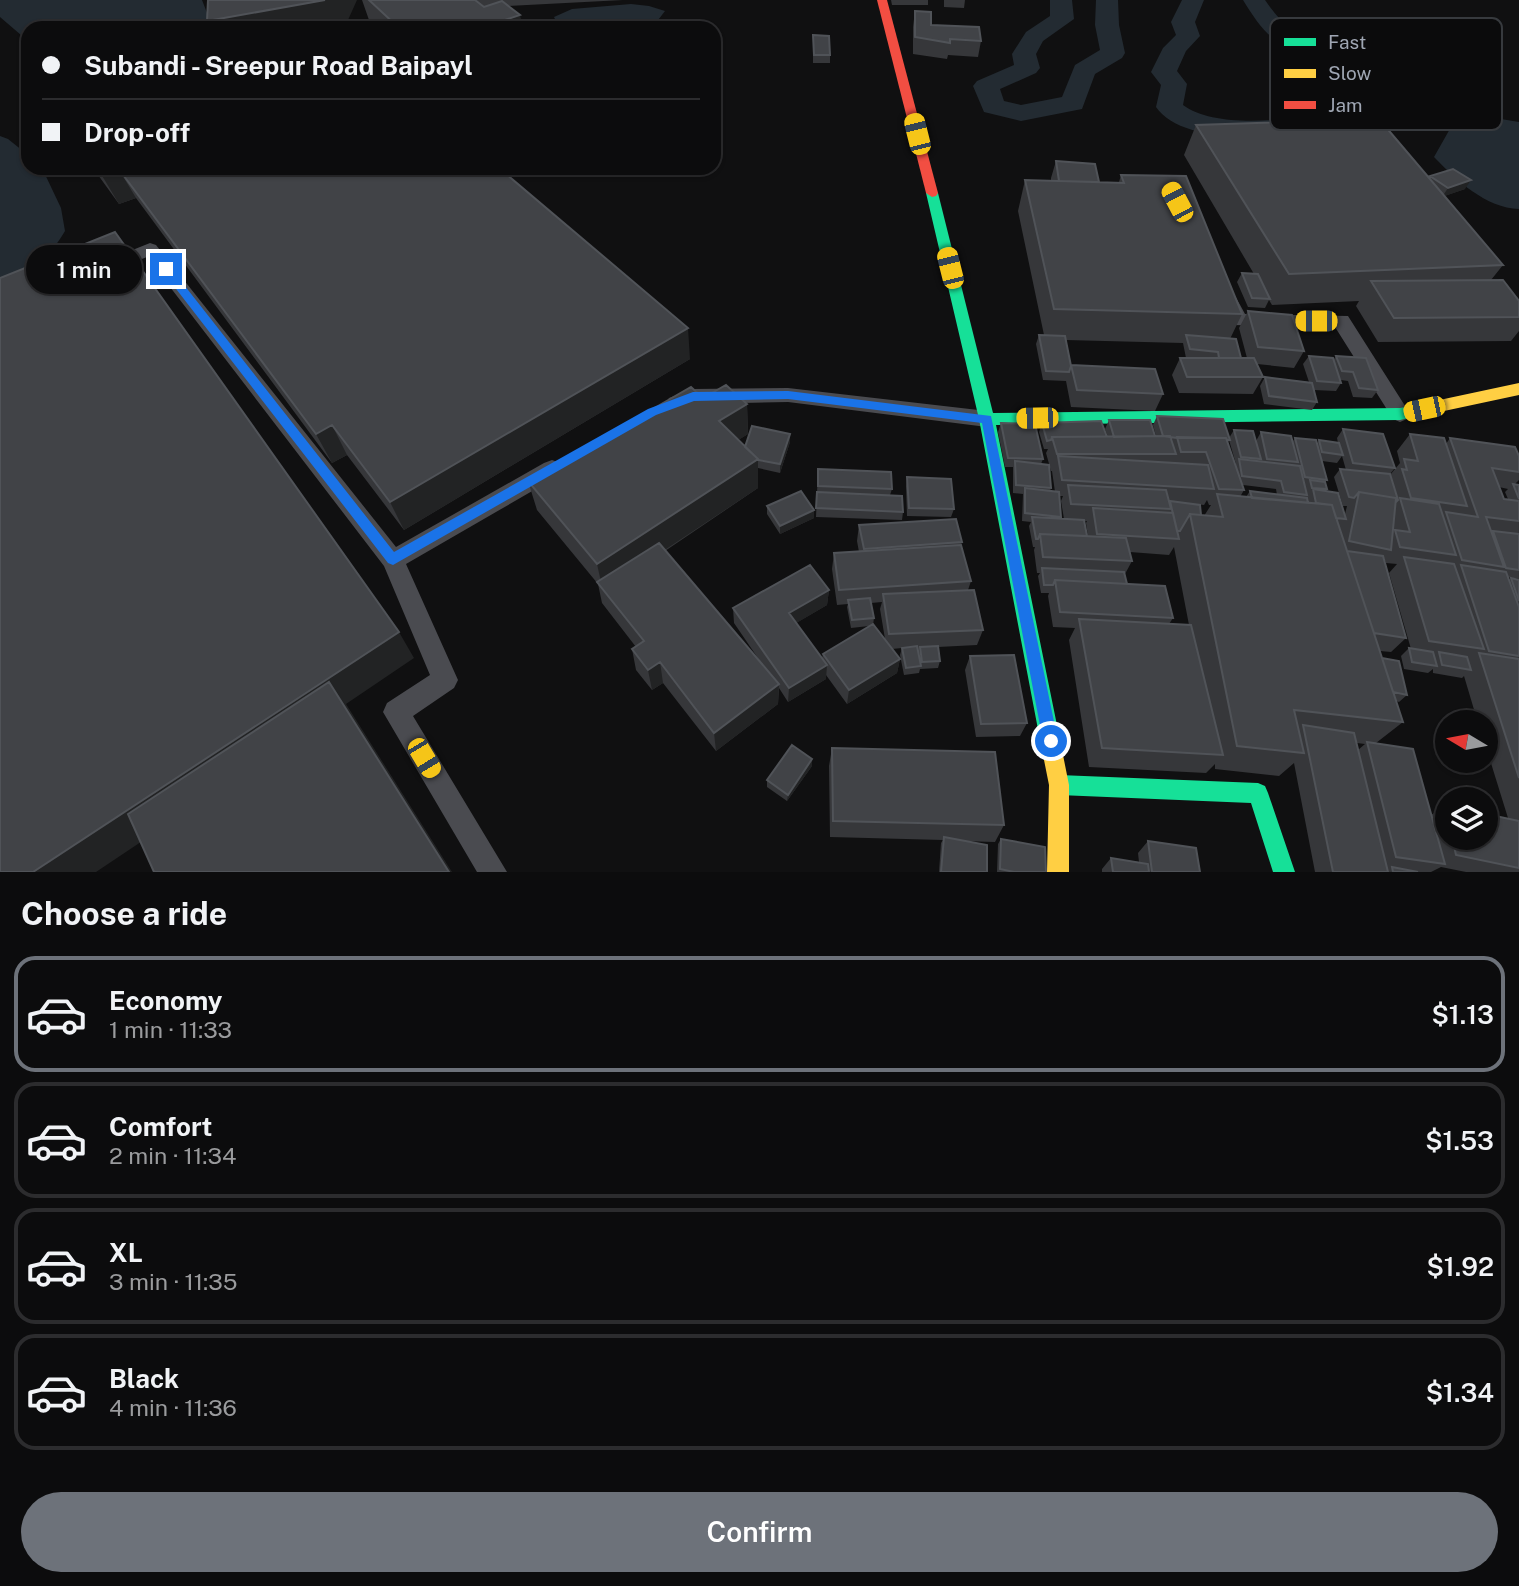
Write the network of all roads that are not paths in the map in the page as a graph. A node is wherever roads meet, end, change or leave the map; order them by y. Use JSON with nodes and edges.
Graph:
{"nodes":[{"id":1,"x":882,"y":0,"type":"edge"},
{"id":2,"x":88,"y":274,"type":"edge"},
{"id":3,"x":1220,"y":285,"type":"edge"},
{"id":4,"x":1519,"y":390,"type":"edge"},
{"id":5,"x":652,"y":412,"type":"edge"},
{"id":6,"x":1400,"y":414,"type":"junction"},
{"id":7,"x":987,"y":419,"type":"junction"},
{"id":8,"x":570,"y":459,"type":"edge"},
{"id":9,"x":393,"y":559,"type":"junction"},
{"id":10,"x":1059,"y":785,"type":"junction"},
{"id":11,"x":493,"y":872,"type":"edge"},
{"id":12,"x":1058,"y":872,"type":"edge"},
{"id":13,"x":1284,"y":872,"type":"edge"}],
"edges":[{"from":1,"to":7,"type":"street"},
{"from":2,"to":9,"type":"lane"},
{"from":3,"to":6,"type":"lane"},
{"from":4,"to":6,"type":"street"},
{"from":5,"to":7,"type":"lane"},
{"from":6,"to":7,"type":"street"},
{"from":7,"to":10,"type":"street"},
{"from":8,"to":9,"type":"lane"},
{"from":9,"to":11,"type":"lane"},
{"from":10,"to":12,"type":"street"},
{"from":10,"to":13,"type":"street"}]}
